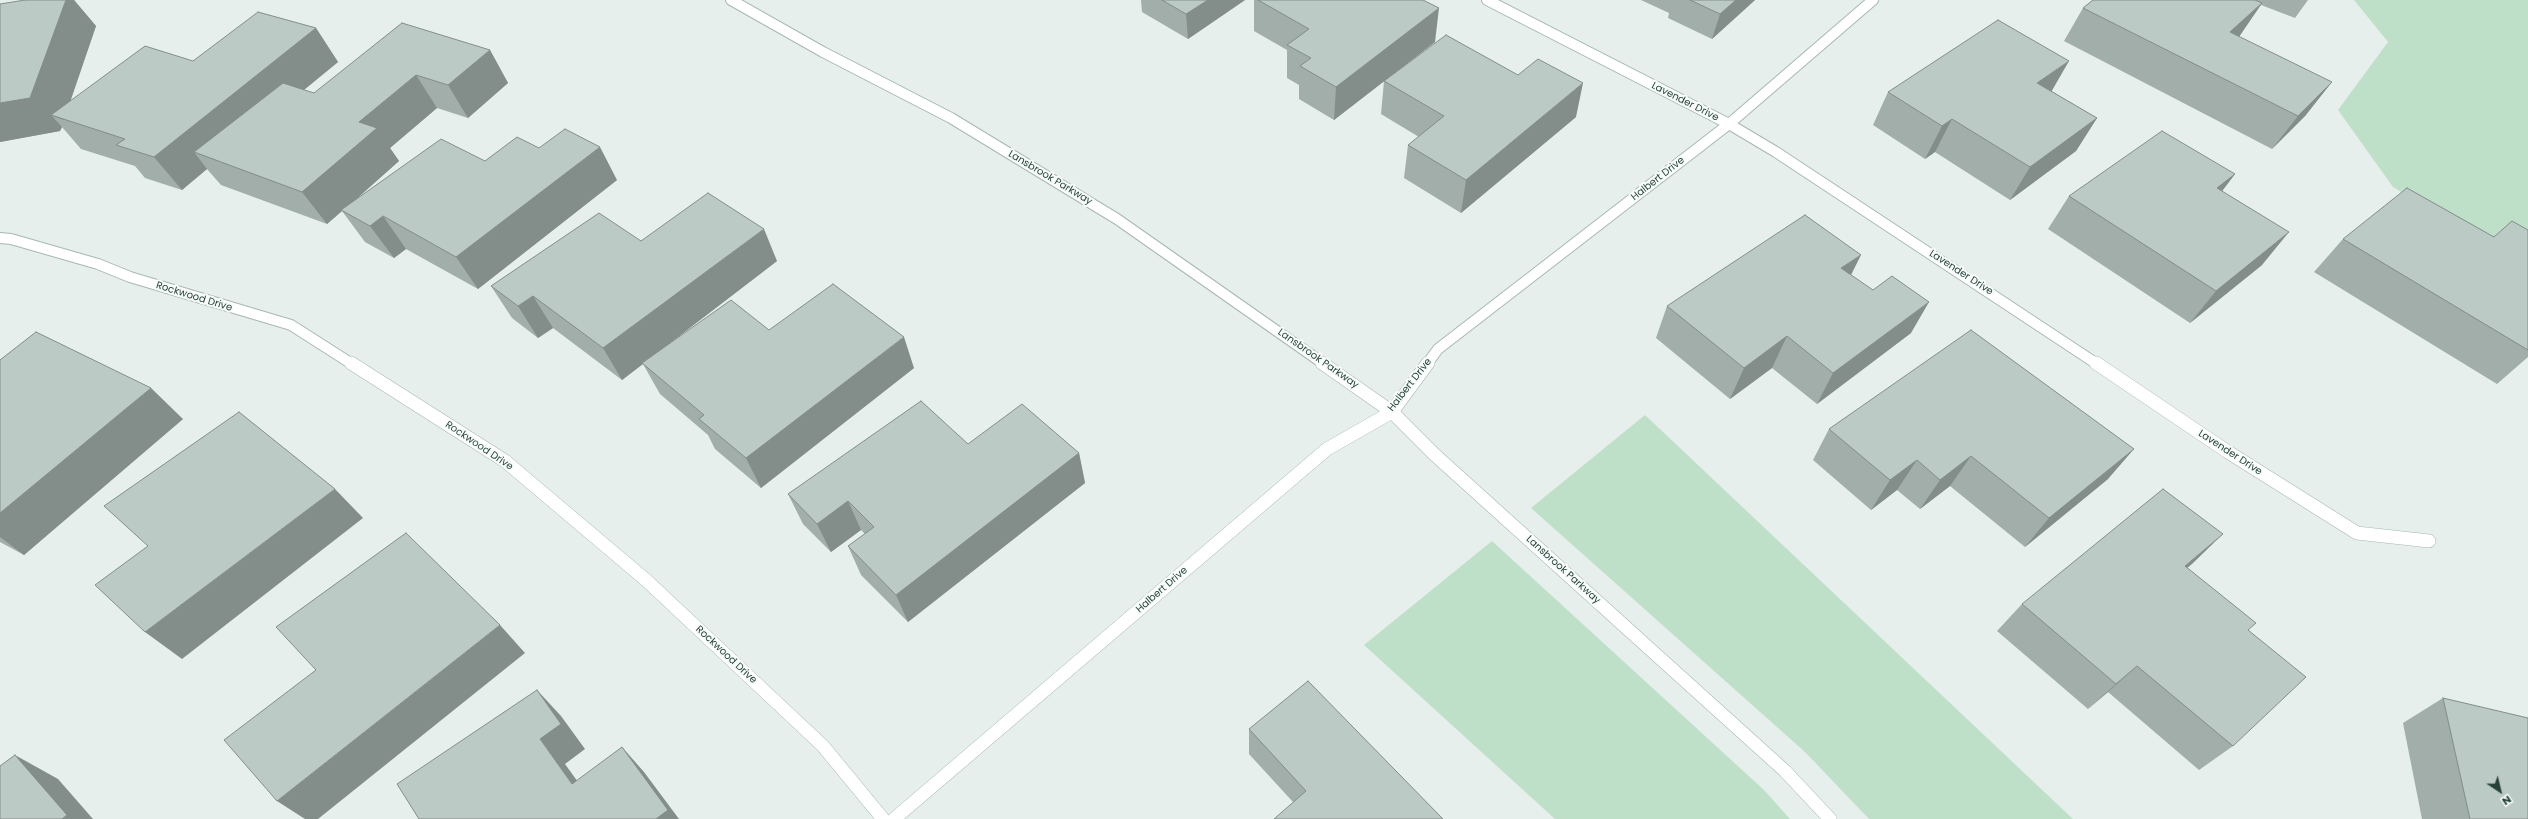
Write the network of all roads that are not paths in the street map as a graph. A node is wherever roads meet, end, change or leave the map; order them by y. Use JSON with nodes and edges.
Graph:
{"nodes":[{"id":1,"x":731,"y":0,"type":"edge"},
{"id":2,"x":1487,"y":0,"type":"edge"},
{"id":3,"x":1873,"y":0,"type":"edge"},
{"id":4,"x":1729,"y":124,"type":"junction"},
{"id":5,"x":0,"y":238,"type":"edge"},
{"id":6,"x":1392,"y":412,"type":"junction"},
{"id":7,"x":2429,"y":541,"type":"dead end"},
{"id":8,"x":883,"y":819,"type":"edge"},
{"id":9,"x":894,"y":819,"type":"edge"},
{"id":10,"x":1830,"y":819,"type":"edge"}],
"edges":[{"from":1,"to":6,"type":"street","name":"Lansbrook Parkway"},
{"from":2,"to":4,"type":"street","name":"Lavender Drive"},
{"from":3,"to":4,"type":"street","name":"Halbert Drive"},
{"from":4,"to":6,"type":"street","name":"Halbert Drive"},
{"from":4,"to":7,"type":"street","name":"Lavender Drive"},
{"from":5,"to":8,"type":"street","name":"Rockwood Drive"},
{"from":6,"to":9,"type":"street","name":"Halbert Drive"},
{"from":6,"to":10,"type":"street","name":"Lansbrook Parkway"}]}
